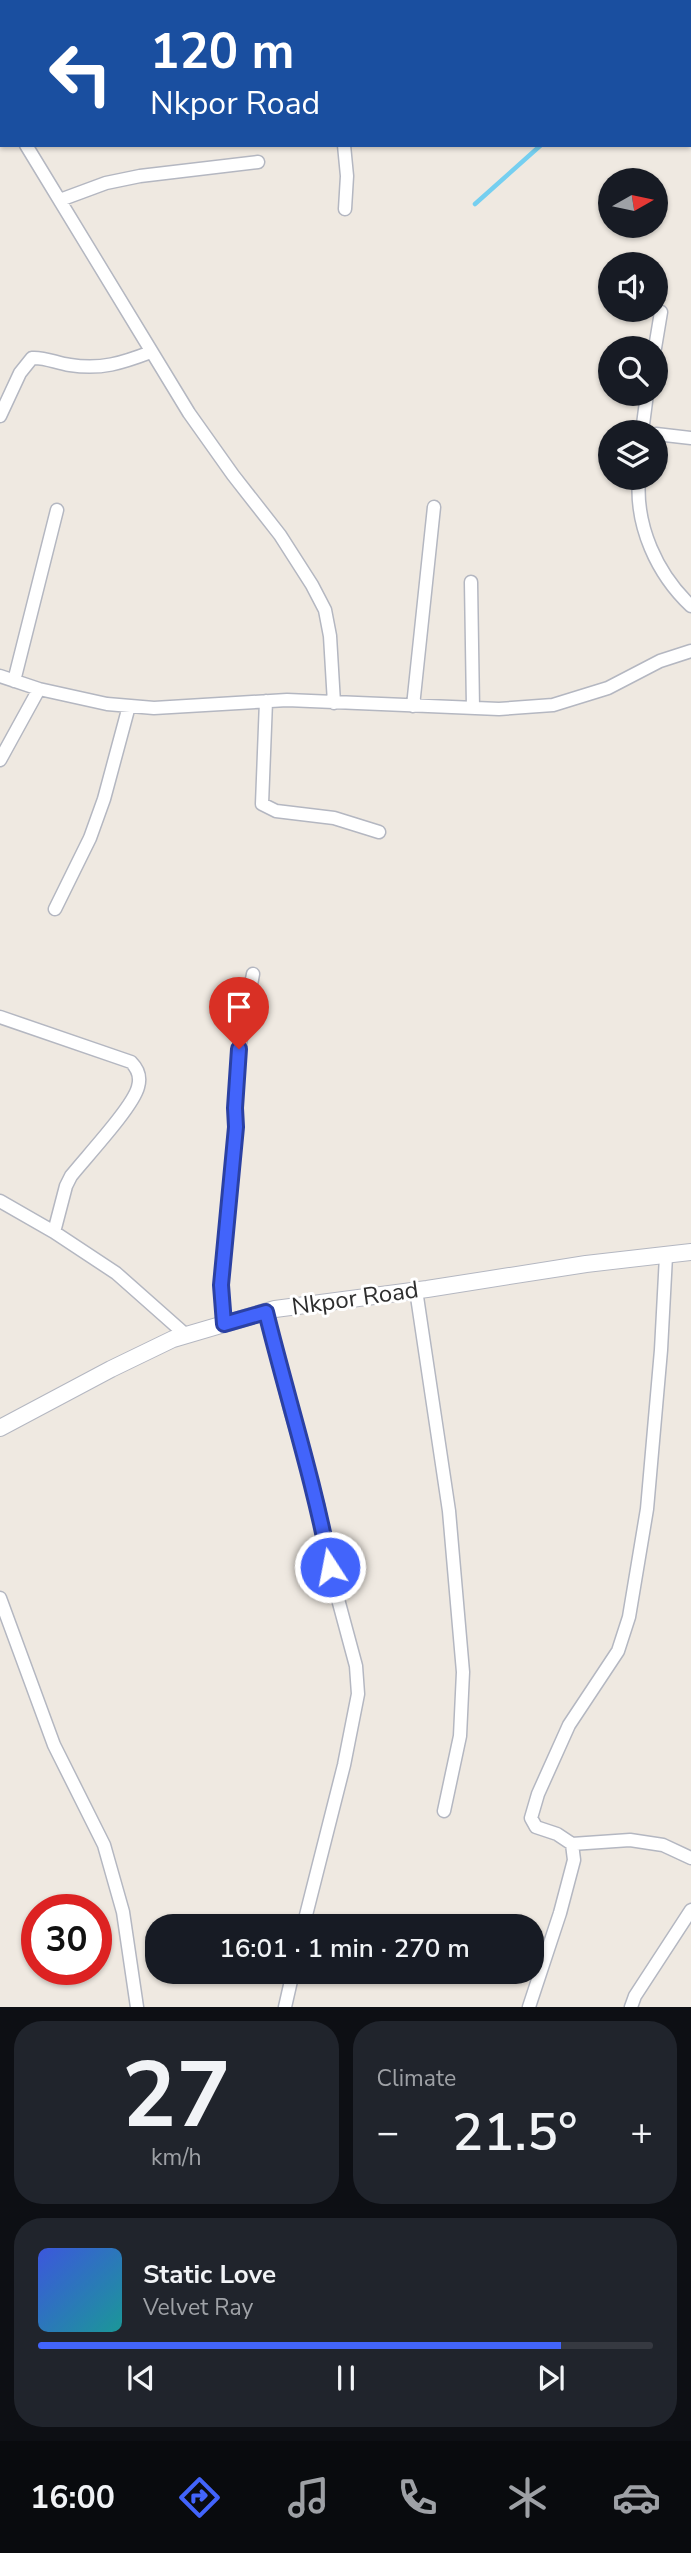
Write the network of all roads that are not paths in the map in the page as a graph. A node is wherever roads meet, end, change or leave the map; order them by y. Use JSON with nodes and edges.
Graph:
{"nodes":[{"id":1,"x":27,"y":147,"type":"edge"},
{"id":2,"x":344,"y":147,"type":"edge"},
{"id":3,"x":258,"y":162,"type":"dead end"},
{"id":4,"x":60,"y":200,"type":"junction"},
{"id":5,"x":345,"y":209,"type":"dead end"},
{"id":6,"x":151,"y":352,"type":"junction"},
{"id":7,"x":0,"y":416,"type":"edge"},
{"id":8,"x":668,"y":435,"type":"edge"},
{"id":9,"x":691,"y":438,"type":"edge"},
{"id":10,"x":638,"y":490,"type":"edge"},
{"id":11,"x":435,"y":507,"type":"dead end"},
{"id":12,"x":57,"y":510,"type":"dead end"},
{"id":13,"x":471,"y":582,"type":"dead end"},
{"id":14,"x":691,"y":606,"type":"edge"},
{"id":15,"x":691,"y":651,"type":"edge"},
{"id":16,"x":0,"y":677,"type":"edge"},
{"id":17,"x":14,"y":681,"type":"junction"},
{"id":18,"x":39,"y":689,"type":"junction"},
{"id":19,"x":266,"y":701,"type":"junction"},
{"id":20,"x":334,"y":703,"type":"junction"},
{"id":21,"x":129,"y":706,"type":"junction"},
{"id":22,"x":413,"y":706,"type":"junction"},
{"id":23,"x":473,"y":708,"type":"junction"},
{"id":24,"x":0,"y":760,"type":"edge"},
{"id":25,"x":379,"y":832,"type":"dead end"},
{"id":26,"x":55,"y":909,"type":"dead end"},
{"id":27,"x":253,"y":974,"type":"dead end"},
{"id":28,"x":0,"y":1017,"type":"edge"},
{"id":29,"x":0,"y":1201,"type":"edge"},
{"id":30,"x":54,"y":1232,"type":"junction"},
{"id":31,"x":691,"y":1252,"type":"edge"},
{"id":32,"x":666,"y":1256,"type":"junction"},
{"id":33,"x":416,"y":1290,"type":"junction"},
{"id":34,"x":266,"y":1312,"type":"junction"},
{"id":35,"x":224,"y":1324,"type":"junction"},
{"id":36,"x":186,"y":1335,"type":"junction"},
{"id":37,"x":0,"y":1428,"type":"edge"},
{"id":38,"x":0,"y":1598,"type":"edge"},
{"id":39,"x":444,"y":1811,"type":"dead end"},
{"id":40,"x":572,"y":1844,"type":"junction"},
{"id":41,"x":691,"y":1858,"type":"edge"},
{"id":42,"x":691,"y":1910,"type":"edge"},
{"id":43,"x":306,"y":1914,"type":"edge"},
{"id":44,"x":290,"y":1984,"type":"edge"},
{"id":45,"x":137,"y":2007,"type":"edge"},
{"id":46,"x":285,"y":2007,"type":"edge"},
{"id":47,"x":529,"y":2007,"type":"edge"},
{"id":48,"x":631,"y":2007,"type":"edge"}],
"edges":[{"from":1,"to":4,"type":"street"},
{"from":2,"to":5,"type":"street"},
{"from":3,"to":4,"type":"street"},
{"from":4,"to":6,"type":"street"},
{"from":6,"to":7,"type":"street"},
{"from":6,"to":20,"type":"street"},
{"from":8,"to":9,"type":"street"},
{"from":10,"to":14,"type":"street"},
{"from":11,"to":22,"type":"street"},
{"from":12,"to":17,"type":"street"},
{"from":13,"to":23,"type":"street"},
{"from":15,"to":23,"type":"street"},
{"from":16,"to":17,"type":"street"},
{"from":17,"to":18,"type":"street"},
{"from":18,"to":21,"type":"street"},
{"from":18,"to":24,"type":"street"},
{"from":19,"to":20,"type":"street"},
{"from":19,"to":21,"type":"street"},
{"from":19,"to":25,"type":"street"},
{"from":20,"to":22,"type":"street"},
{"from":21,"to":26,"type":"street"},
{"from":22,"to":23,"type":"street"},
{"from":27,"to":35,"type":"street"},
{"from":28,"to":30,"type":"street"},
{"from":29,"to":30,"type":"street"},
{"from":30,"to":36,"type":"street"},
{"from":31,"to":32,"type":"street","name":"Nkpor Road"},
{"from":32,"to":33,"type":"street","name":"Nkpor Road"},
{"from":32,"to":40,"type":"street"},
{"from":33,"to":34,"type":"street","name":"Nkpor Road"},
{"from":33,"to":39,"type":"street"},
{"from":34,"to":35,"type":"street","name":"Nkpor Road"},
{"from":34,"to":43,"type":"street"},
{"from":35,"to":36,"type":"street","name":"Nkpor Road"},
{"from":36,"to":37,"type":"street","name":"Nkpor Road"},
{"from":38,"to":45,"type":"street"},
{"from":40,"to":41,"type":"street"},
{"from":40,"to":47,"type":"street"},
{"from":42,"to":48,"type":"street"},
{"from":44,"to":46,"type":"street"}]}
